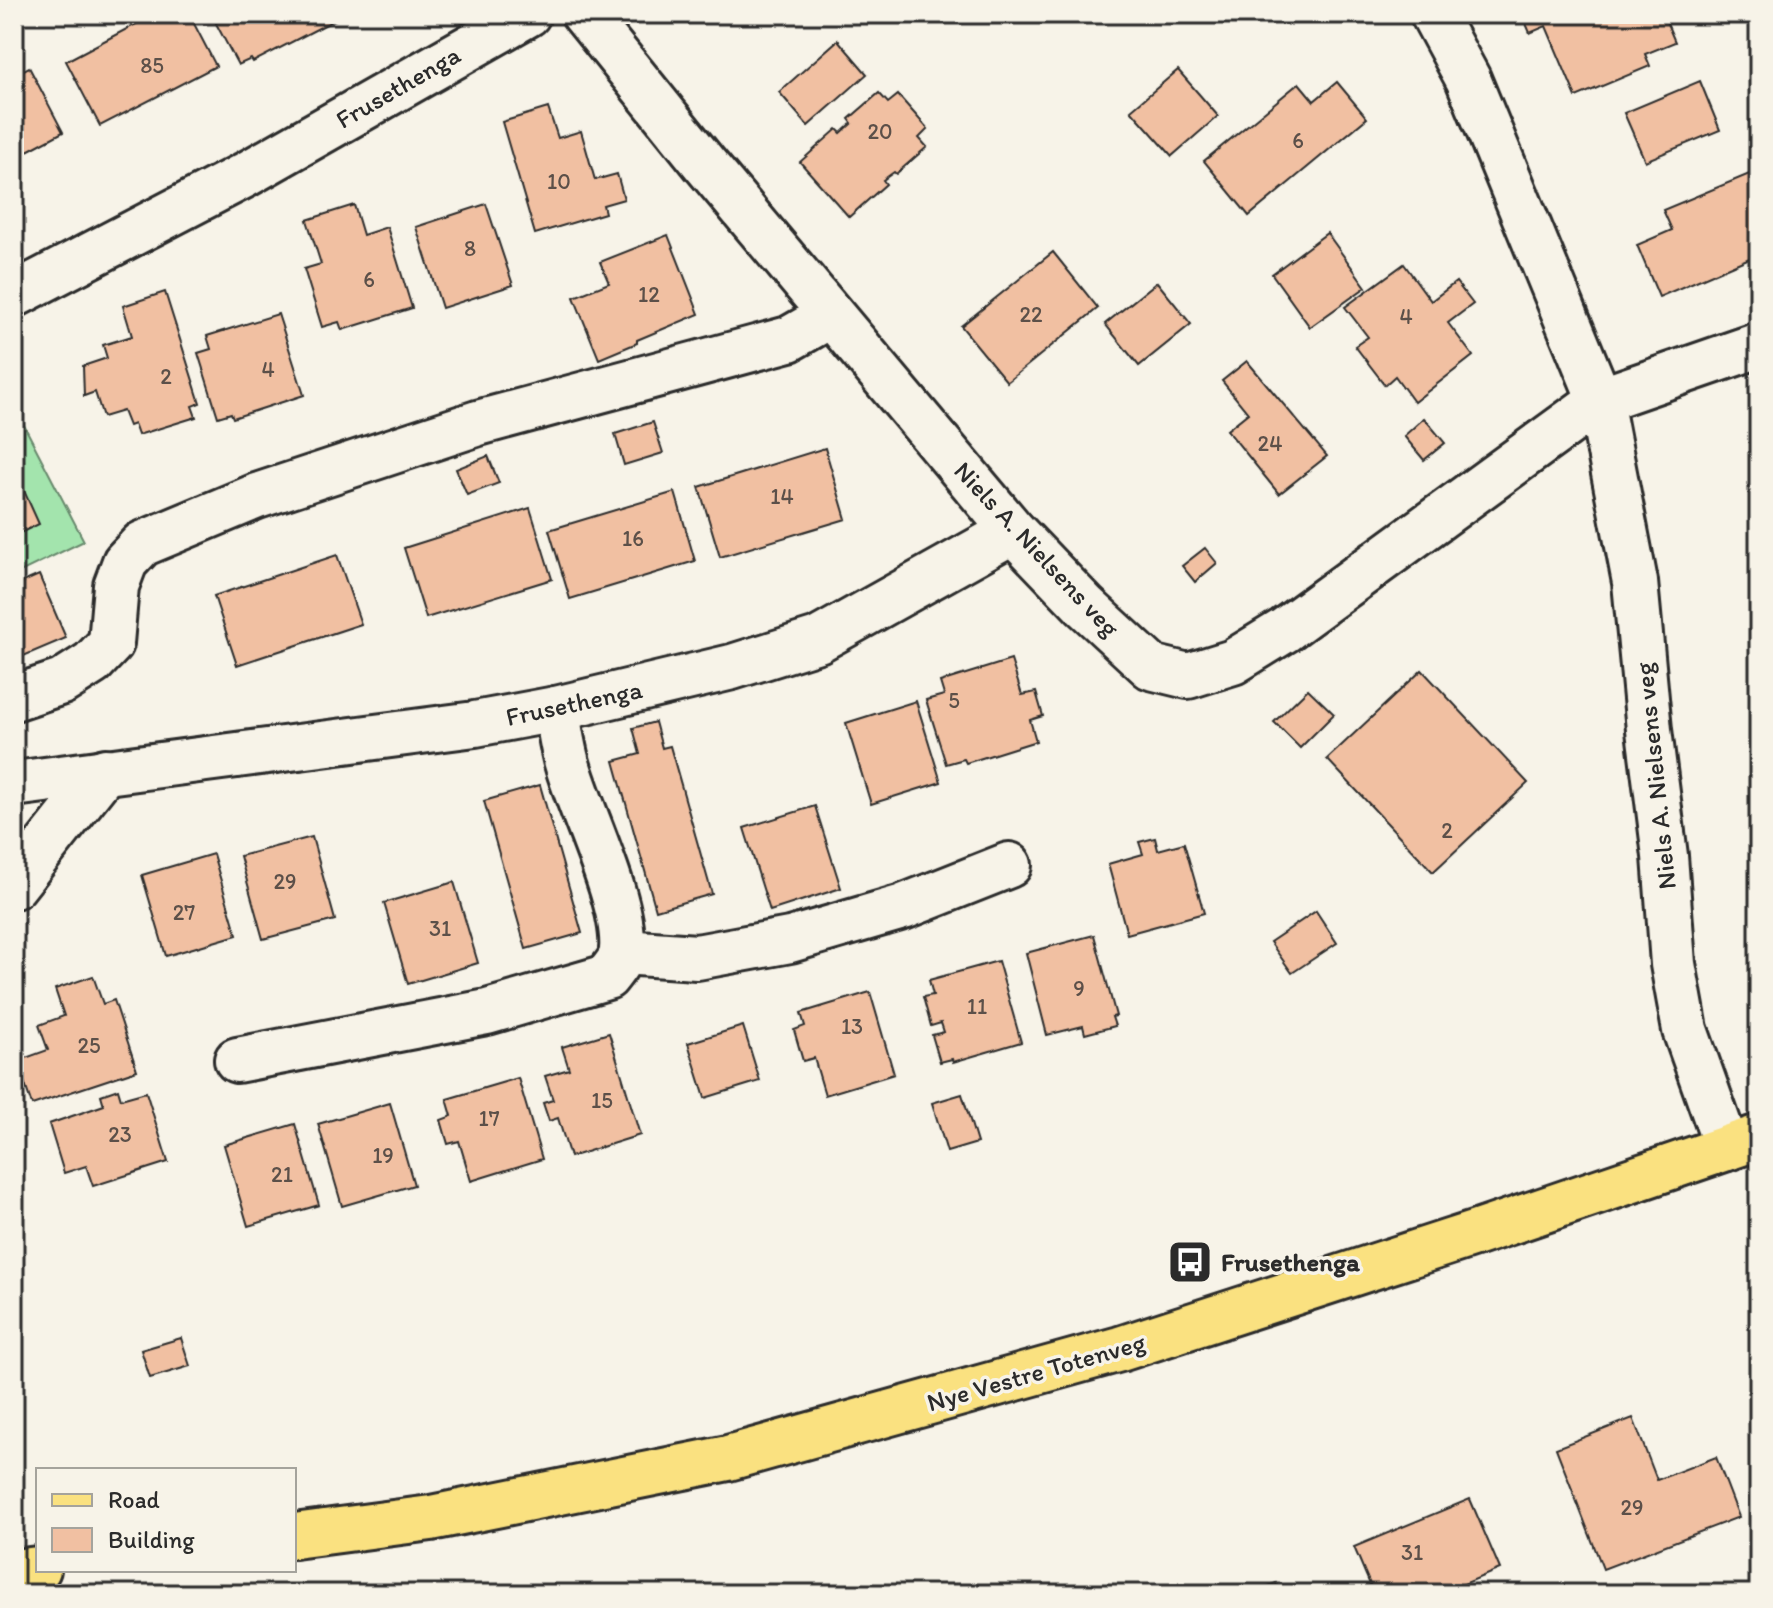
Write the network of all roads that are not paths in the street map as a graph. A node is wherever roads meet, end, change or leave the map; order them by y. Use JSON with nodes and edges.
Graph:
{"nodes":[{"id":1,"x":528,"y":14,"type":"edge"},
{"id":2,"x":584,"y":14,"type":"edge"},
{"id":3,"x":1433,"y":14,"type":"edge"},
{"id":4,"x":14,"y":295,"type":"edge"},
{"id":5,"x":831,"y":315,"type":"junction"},
{"id":6,"x":1759,"y":345,"type":"edge"},
{"id":7,"x":1600,"y":400,"type":"junction"},
{"id":8,"x":1013,"y":531,"type":"junction"},
{"id":9,"x":14,"y":698,"type":"edge"},
{"id":10,"x":556,"y":709,"type":"junction"},
{"id":11,"x":105,"y":771,"type":"junction"},
{"id":12,"x":14,"y":784,"type":"edge"},
{"id":13,"x":1009,"y":865,"type":"dead end"},
{"id":14,"x":14,"y":886,"type":"edge"},
{"id":15,"x":622,"y":952,"type":"junction"},
{"id":16,"x":237,"y":1060,"type":"dead end"},
{"id":17,"x":1743,"y":1142,"type":"edge"},
{"id":18,"x":296,"y":1536,"type":"edge"},
{"id":19,"x":36,"y":1569,"type":"edge"},
{"id":20,"x":14,"y":1572,"type":"edge"}],
"edges":[{"from":1,"to":4,"type":"street","name":"Frusethenga"},
{"from":2,"to":5,"type":"street","name":"Niels A. Nielsens veg"},
{"from":3,"to":7,"type":"street","name":"Niels A. Nielsens veg"},
{"from":5,"to":8,"type":"street","name":"Niels A. Nielsens veg"},
{"from":5,"to":9,"type":"street"},
{"from":6,"to":7,"type":"street"},
{"from":7,"to":8,"type":"street","name":"Niels A. Nielsens veg"},
{"from":7,"to":17,"type":"street","name":"Niels A. Nielsens veg"},
{"from":8,"to":10,"type":"street","name":"Frusethenga"},
{"from":10,"to":11,"type":"street","name":"Frusethenga"},
{"from":10,"to":15,"type":"street"},
{"from":11,"to":12,"type":"street","name":"Frusethenga"},
{"from":11,"to":14,"type":"street"},
{"from":13,"to":15,"type":"street"},
{"from":15,"to":16,"type":"street"},
{"from":17,"to":18,"type":"main road","name":"Nye Vestre Totenveg"},
{"from":19,"to":20,"type":"main road"}]}
